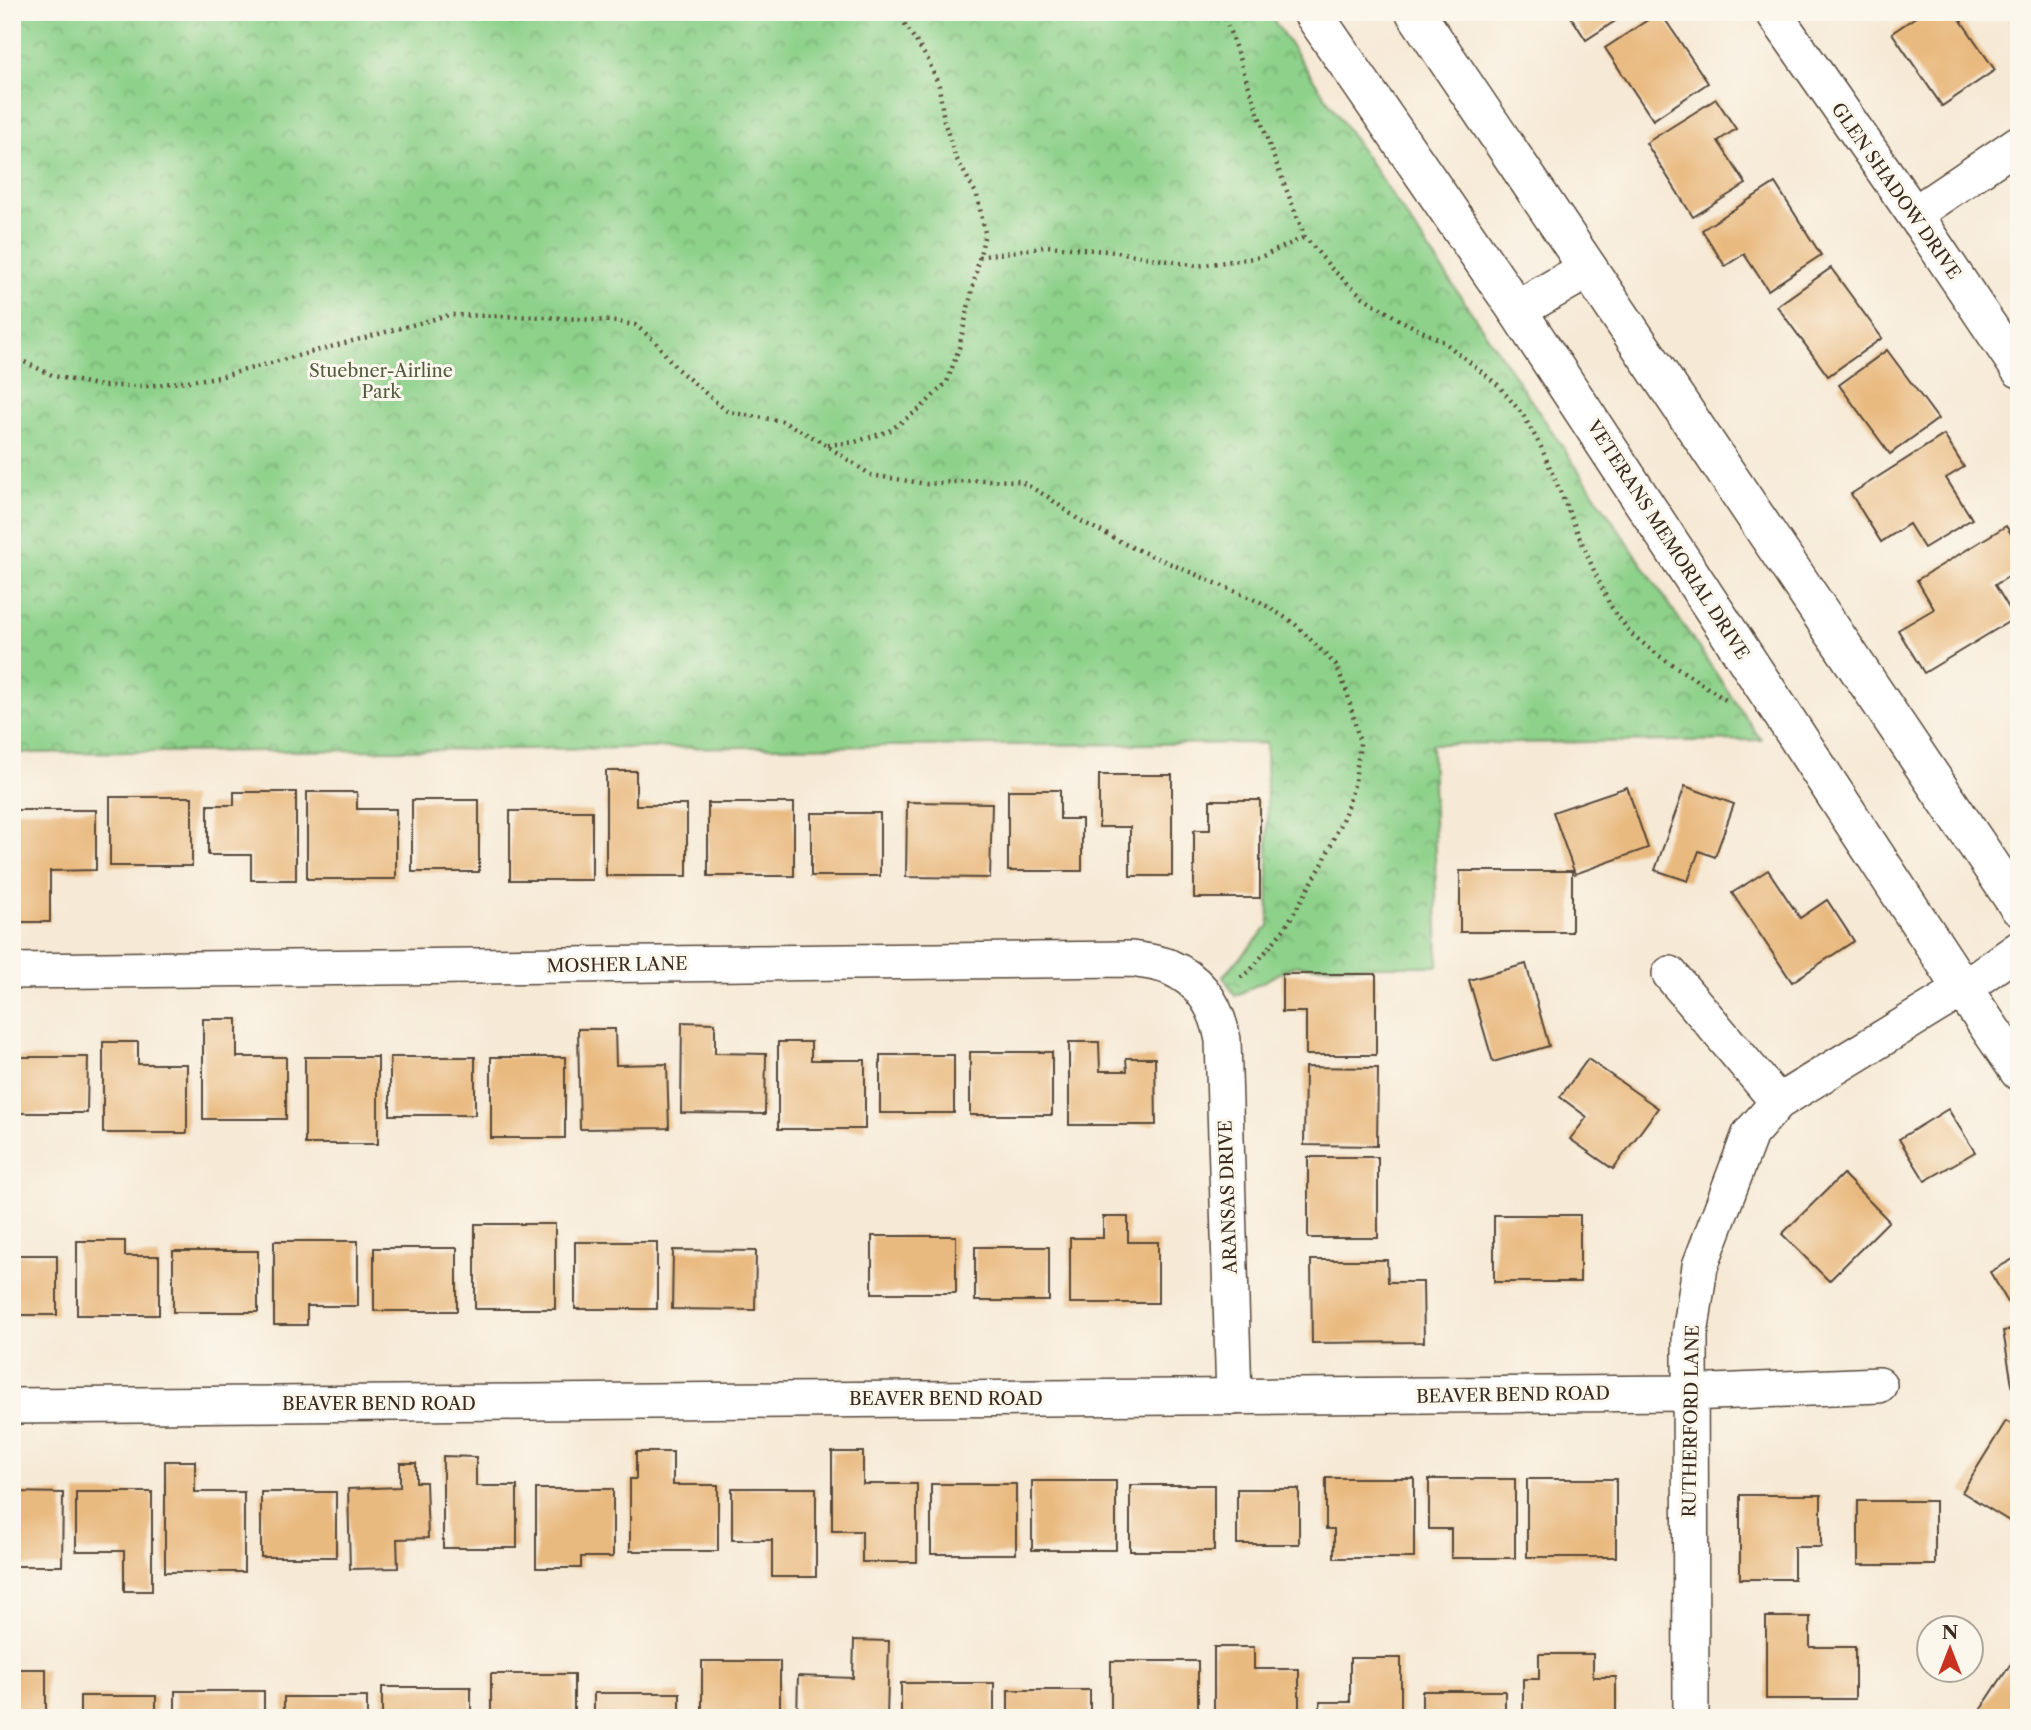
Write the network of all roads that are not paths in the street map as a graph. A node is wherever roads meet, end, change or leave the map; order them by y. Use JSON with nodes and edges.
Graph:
{"nodes":[{"id":1,"x":1312,"y":12,"type":"edge"},
{"id":2,"x":1415,"y":12,"type":"edge"},
{"id":3,"x":1773,"y":12,"type":"edge"},
{"id":4,"x":2019,"y":143,"type":"edge"},
{"id":5,"x":1914,"y":214,"type":"junction"},
{"id":6,"x":1588,"y":269,"type":"junction"},
{"id":7,"x":1517,"y":310,"type":"junction"},
{"id":8,"x":2019,"y":370,"type":"edge"},
{"id":9,"x":2019,"y":907,"type":"edge"},
{"id":10,"x":2019,"y":949,"type":"edge"},
{"id":11,"x":12,"y":971,"type":"edge"},
{"id":12,"x":1670,"y":974,"type":"dead end"},
{"id":13,"x":1963,"y":989,"type":"junction"},
{"id":14,"x":1209,"y":999,"type":"joint"},
{"id":15,"x":2019,"y":1071,"type":"edge"},
{"id":16,"x":1778,"y":1102,"type":"junction"},
{"id":17,"x":1879,"y":1385,"type":"dead end"},
{"id":18,"x":1690,"y":1393,"type":"junction"},
{"id":19,"x":1234,"y":1397,"type":"junction"},
{"id":20,"x":12,"y":1406,"type":"edge"},
{"id":21,"x":1691,"y":1718,"type":"edge"}],
"edges":[{"from":1,"to":7,"type":"main road","name":"VETERANS MEMORIAL DRIVE"},
{"from":2,"to":6,"type":"main road"},
{"from":3,"to":5,"type":"street","name":"GLEN SHADOW DRIVE"},
{"from":4,"to":5,"type":"street"},
{"from":5,"to":8,"type":"street","name":"GLEN SHADOW DRIVE"},
{"from":6,"to":7,"type":"main road"},
{"from":6,"to":9,"type":"main road"},
{"from":7,"to":13,"type":"main road","name":"VETERANS MEMORIAL DRIVE"},
{"from":10,"to":13,"type":"street","name":"RUTHERFORD LANE"},
{"from":11,"to":14,"type":"street","name":"MOSHER LANE"},
{"from":12,"to":16,"type":"street"},
{"from":13,"to":15,"type":"main road","name":"VETERANS MEMORIAL DRIVE"},
{"from":13,"to":16,"type":"street","name":"RUTHERFORD LANE"},
{"from":14,"to":19,"type":"street","name":"ARANSAS DRIVE"},
{"from":16,"to":18,"type":"street","name":"RUTHERFORD LANE"},
{"from":17,"to":18,"type":"street","name":"BEAVER BEND ROAD"},
{"from":18,"to":19,"type":"street","name":"BEAVER BEND ROAD"},
{"from":18,"to":21,"type":"street","name":"RUTHERFORD LANE"},
{"from":19,"to":20,"type":"street","name":"BEAVER BEND ROAD"}]}
